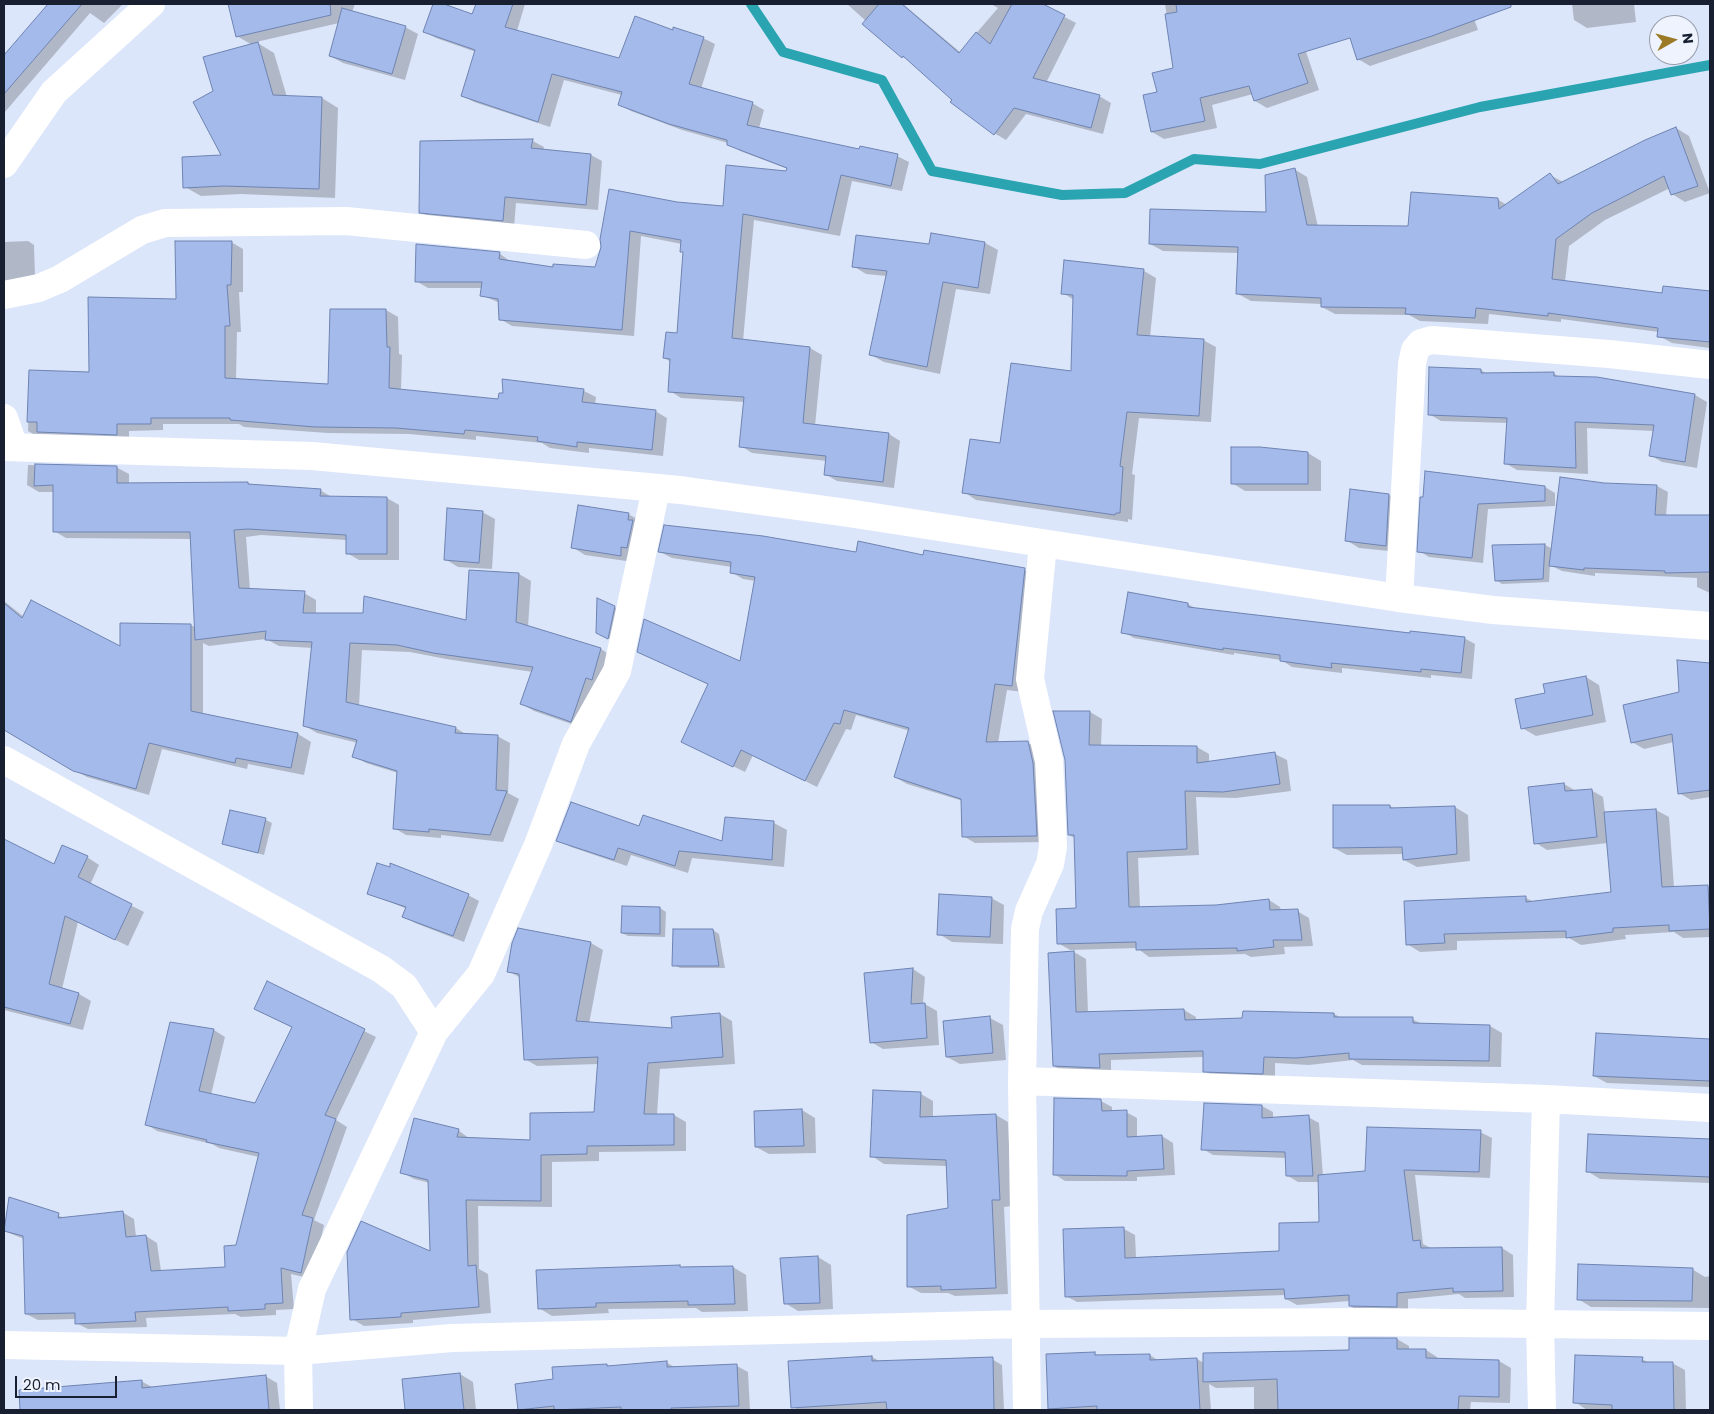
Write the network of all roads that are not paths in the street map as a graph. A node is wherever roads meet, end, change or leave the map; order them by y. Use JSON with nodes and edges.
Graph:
{"nodes":[{"id":1,"x":151,"y":4,"type":"edge"},
{"id":2,"x":4,"y":164,"type":"edge"},
{"id":3,"x":586,"y":245,"type":"dead end"},
{"id":4,"x":4,"y":294,"type":"edge"},
{"id":5,"x":1710,"y":365,"type":"edge"},
{"id":6,"x":4,"y":418,"type":"edge"},
{"id":7,"x":9,"y":447,"type":"edge"},
{"id":8,"x":656,"y":489,"type":"junction"},
{"id":9,"x":1043,"y":544,"type":"junction"},
{"id":10,"x":1399,"y":598,"type":"junction"},
{"id":11,"x":1710,"y":626,"type":"edge"},
{"id":12,"x":4,"y":760,"type":"edge"},
{"id":13,"x":434,"y":1032,"type":"junction"},
{"id":14,"x":1022,"y":1081,"type":"junction"},
{"id":15,"x":1546,"y":1099,"type":"junction"},
{"id":16,"x":1710,"y":1108,"type":"edge"},
{"id":17,"x":1025,"y":1324,"type":"junction"},
{"id":18,"x":1540,"y":1324,"type":"junction"},
{"id":19,"x":1710,"y":1326,"type":"edge"},
{"id":20,"x":4,"y":1345,"type":"edge"},
{"id":21,"x":298,"y":1351,"type":"junction"},
{"id":22,"x":299,"y":1410,"type":"edge"},
{"id":23,"x":1027,"y":1410,"type":"edge"},
{"id":24,"x":1542,"y":1410,"type":"edge"}],
"edges":[{"from":1,"to":2,"type":"street"},
{"from":3,"to":4,"type":"street"},
{"from":5,"to":10,"type":"street"},
{"from":6,"to":7,"type":"street"},
{"from":7,"to":8,"type":"street"},
{"from":8,"to":9,"type":"street"},
{"from":8,"to":13,"type":"street"},
{"from":9,"to":10,"type":"street"},
{"from":9,"to":14,"type":"street"},
{"from":10,"to":11,"type":"street"},
{"from":12,"to":13,"type":"street"},
{"from":13,"to":21,"type":"street"},
{"from":14,"to":15,"type":"street"},
{"from":14,"to":17,"type":"street"},
{"from":15,"to":16,"type":"street"},
{"from":15,"to":18,"type":"street"},
{"from":17,"to":18,"type":"street"},
{"from":17,"to":21,"type":"street"},
{"from":17,"to":23,"type":"street"},
{"from":18,"to":19,"type":"street"},
{"from":18,"to":24,"type":"street"},
{"from":20,"to":21,"type":"street"},
{"from":21,"to":22,"type":"street"}]}
